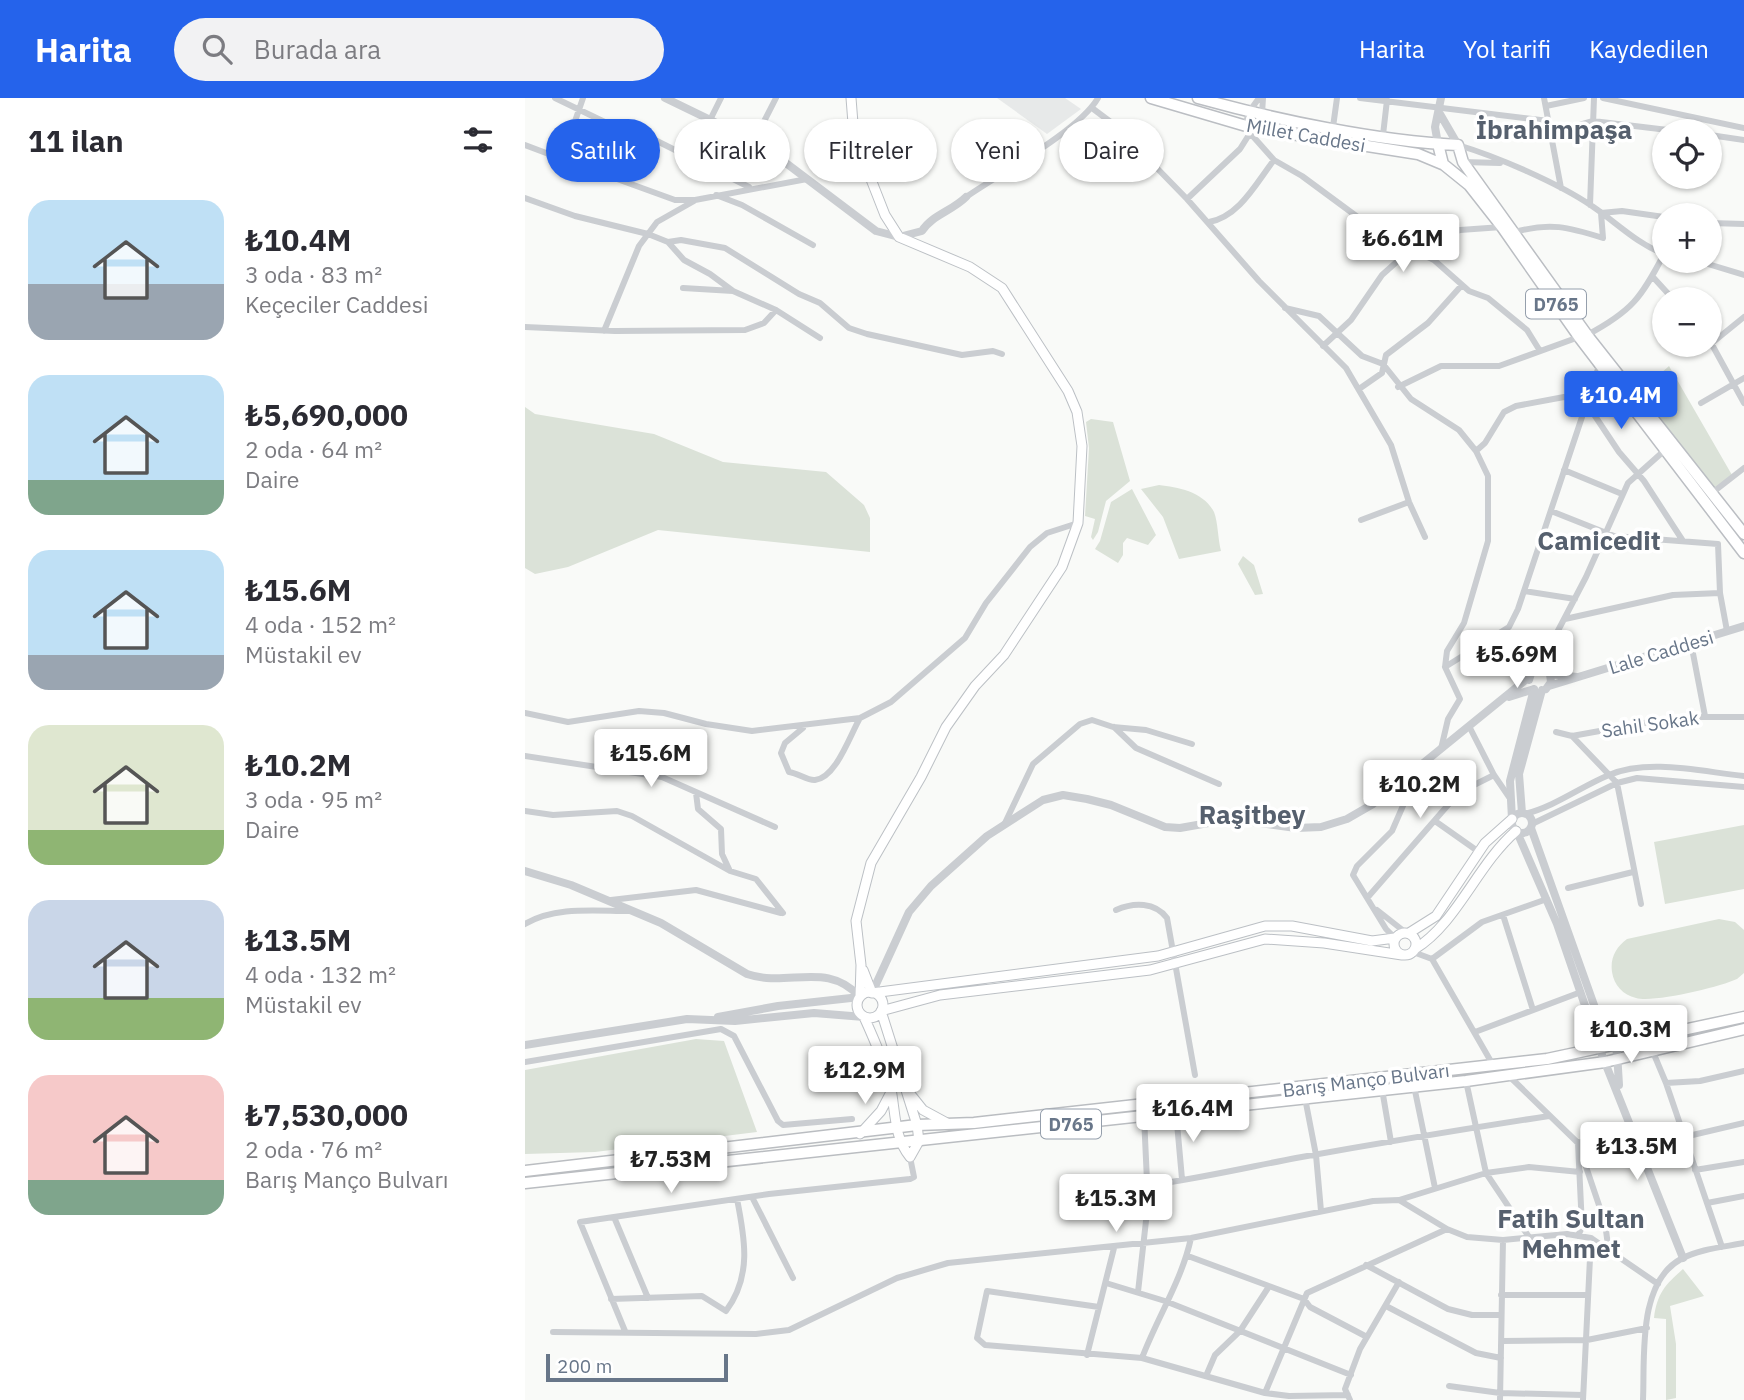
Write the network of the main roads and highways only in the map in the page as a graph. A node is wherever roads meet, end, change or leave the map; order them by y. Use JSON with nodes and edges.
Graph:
{"nodes":[{"id":1,"x":851,"y":98,"type":"edge"},
{"id":2,"x":1151,"y":98,"type":"edge"},
{"id":3,"x":1198,"y":98,"type":"edge"},
{"id":4,"x":1438,"y":144,"type":"junction"},
{"id":5,"x":1463,"y":162,"type":"junction"},
{"id":6,"x":1443,"y":164,"type":"junction"},
{"id":7,"x":1583,"y":336,"type":"junction"},
{"id":8,"x":1669,"y":446,"type":"junction"},
{"id":9,"x":1744,"y":534,"type":"edge"},
{"id":10,"x":1744,"y":553,"type":"edge"},
{"id":11,"x":1512,"y":819,"type":"road end"},
{"id":12,"x":1516,"y":832,"type":"road end"},
{"id":13,"x":1407,"y":933,"type":"junction"},
{"id":14,"x":1395,"y":938,"type":"junction"},
{"id":15,"x":1414,"y":951,"type":"junction"},
{"id":16,"x":1402,"y":955,"type":"junction"},
{"id":17,"x":861,"y":965,"type":"junction"},
{"id":18,"x":872,"y":993,"type":"junction"},
{"id":19,"x":860,"y":997,"type":"junction"},
{"id":20,"x":881,"y":1011,"type":"junction"},
{"id":21,"x":865,"y":1017,"type":"junction"},
{"id":22,"x":1744,"y":1017,"type":"edge"},
{"id":23,"x":1599,"y":1018,"type":"road end"},
{"id":24,"x":1744,"y":1029,"type":"edge"},
{"id":25,"x":1641,"y":1041,"type":"junction"},
{"id":26,"x":904,"y":1087,"type":"junction"},
{"id":27,"x":891,"y":1090,"type":"junction"},
{"id":28,"x":948,"y":1124,"type":"junction"},
{"id":29,"x":918,"y":1125,"type":"junction"},
{"id":30,"x":896,"y":1128,"type":"junction"},
{"id":31,"x":860,"y":1134,"type":"junction"},
{"id":32,"x":919,"y":1141,"type":"junction"},
{"id":33,"x":898,"y":1142,"type":"junction"},
{"id":34,"x":525,"y":1171,"type":"edge"},
{"id":35,"x":525,"y":1183,"type":"edge"}],
"edges":[{"from":1,"to":17,"type":"main road"},
{"from":2,"to":6,"type":"main road","name":"Millet Caddesi"},
{"from":3,"to":4,"type":"main road","name":"Millet Caddesi"},
{"from":4,"to":5,"type":"main road","name":"Millet Caddesi"},
{"from":4,"to":6,"type":"main road"},
{"from":5,"to":6,"type":"main road","name":"Millet Caddesi"},
{"from":5,"to":7,"type":"main road","number":"D765"},
{"from":6,"to":7,"type":"main road","number":"D765"},
{"from":7,"to":8,"type":"main road","number":"D765"},
{"from":7,"to":8,"type":"main road","number":"D765"},
{"from":8,"to":9,"type":"main road","number":"D765"},
{"from":8,"to":10,"type":"main road","number":"D765"},
{"from":11,"to":13,"type":"main road"},
{"from":12,"to":15,"type":"main road"},
{"from":13,"to":14,"type":"main road"},
{"from":13,"to":15,"type":"main road"},
{"from":14,"to":16,"type":"main road"},
{"from":14,"to":18,"type":"main road"},
{"from":15,"to":16,"type":"main road"},
{"from":16,"to":20,"type":"main road"},
{"from":17,"to":18,"type":"main road"},
{"from":17,"to":19,"type":"main road"},
{"from":18,"to":19,"type":"main road"},
{"from":18,"to":20,"type":"main road"},
{"from":19,"to":21,"type":"main road"},
{"from":20,"to":21,"type":"main road"},
{"from":20,"to":26,"type":"main road"},
{"from":21,"to":27,"type":"main road"},
{"from":22,"to":25,"type":"main road","name":"Barış Manço Bulvarı","number":"D765"},
{"from":23,"to":25,"type":"main road"},
{"from":24,"to":32,"type":"main road","name":"Barış Manço Bulvarı","number":"D765"},
{"from":25,"to":28,"type":"main road","name":"Barış Manço Bulvarı","number":"D765"},
{"from":26,"to":28,"type":"main road"},
{"from":26,"to":29,"type":"main road"},
{"from":27,"to":30,"type":"main road"},
{"from":27,"to":31,"type":"main road"},
{"from":28,"to":29,"type":"main road","name":"Barış Manço Bulvarı","number":"D765"},
{"from":29,"to":30,"type":"main road","name":"Barış Manço Bulvarı","number":"D765"},
{"from":29,"to":32,"type":"main road"},
{"from":30,"to":31,"type":"main road","name":"Barış Manço Bulvarı","number":"D765"},
{"from":30,"to":33,"type":"main road"},
{"from":31,"to":34,"type":"main road","name":"Barış Manço Bulvarı","number":"D765"},
{"from":32,"to":33,"type":"main road","name":"Barış Manço Bulvarı","number":"D765"},
{"from":32,"to":33,"type":"main road"},
{"from":33,"to":35,"type":"main road","name":"Barış Manço Bulvarı","number":"D765"}]}
